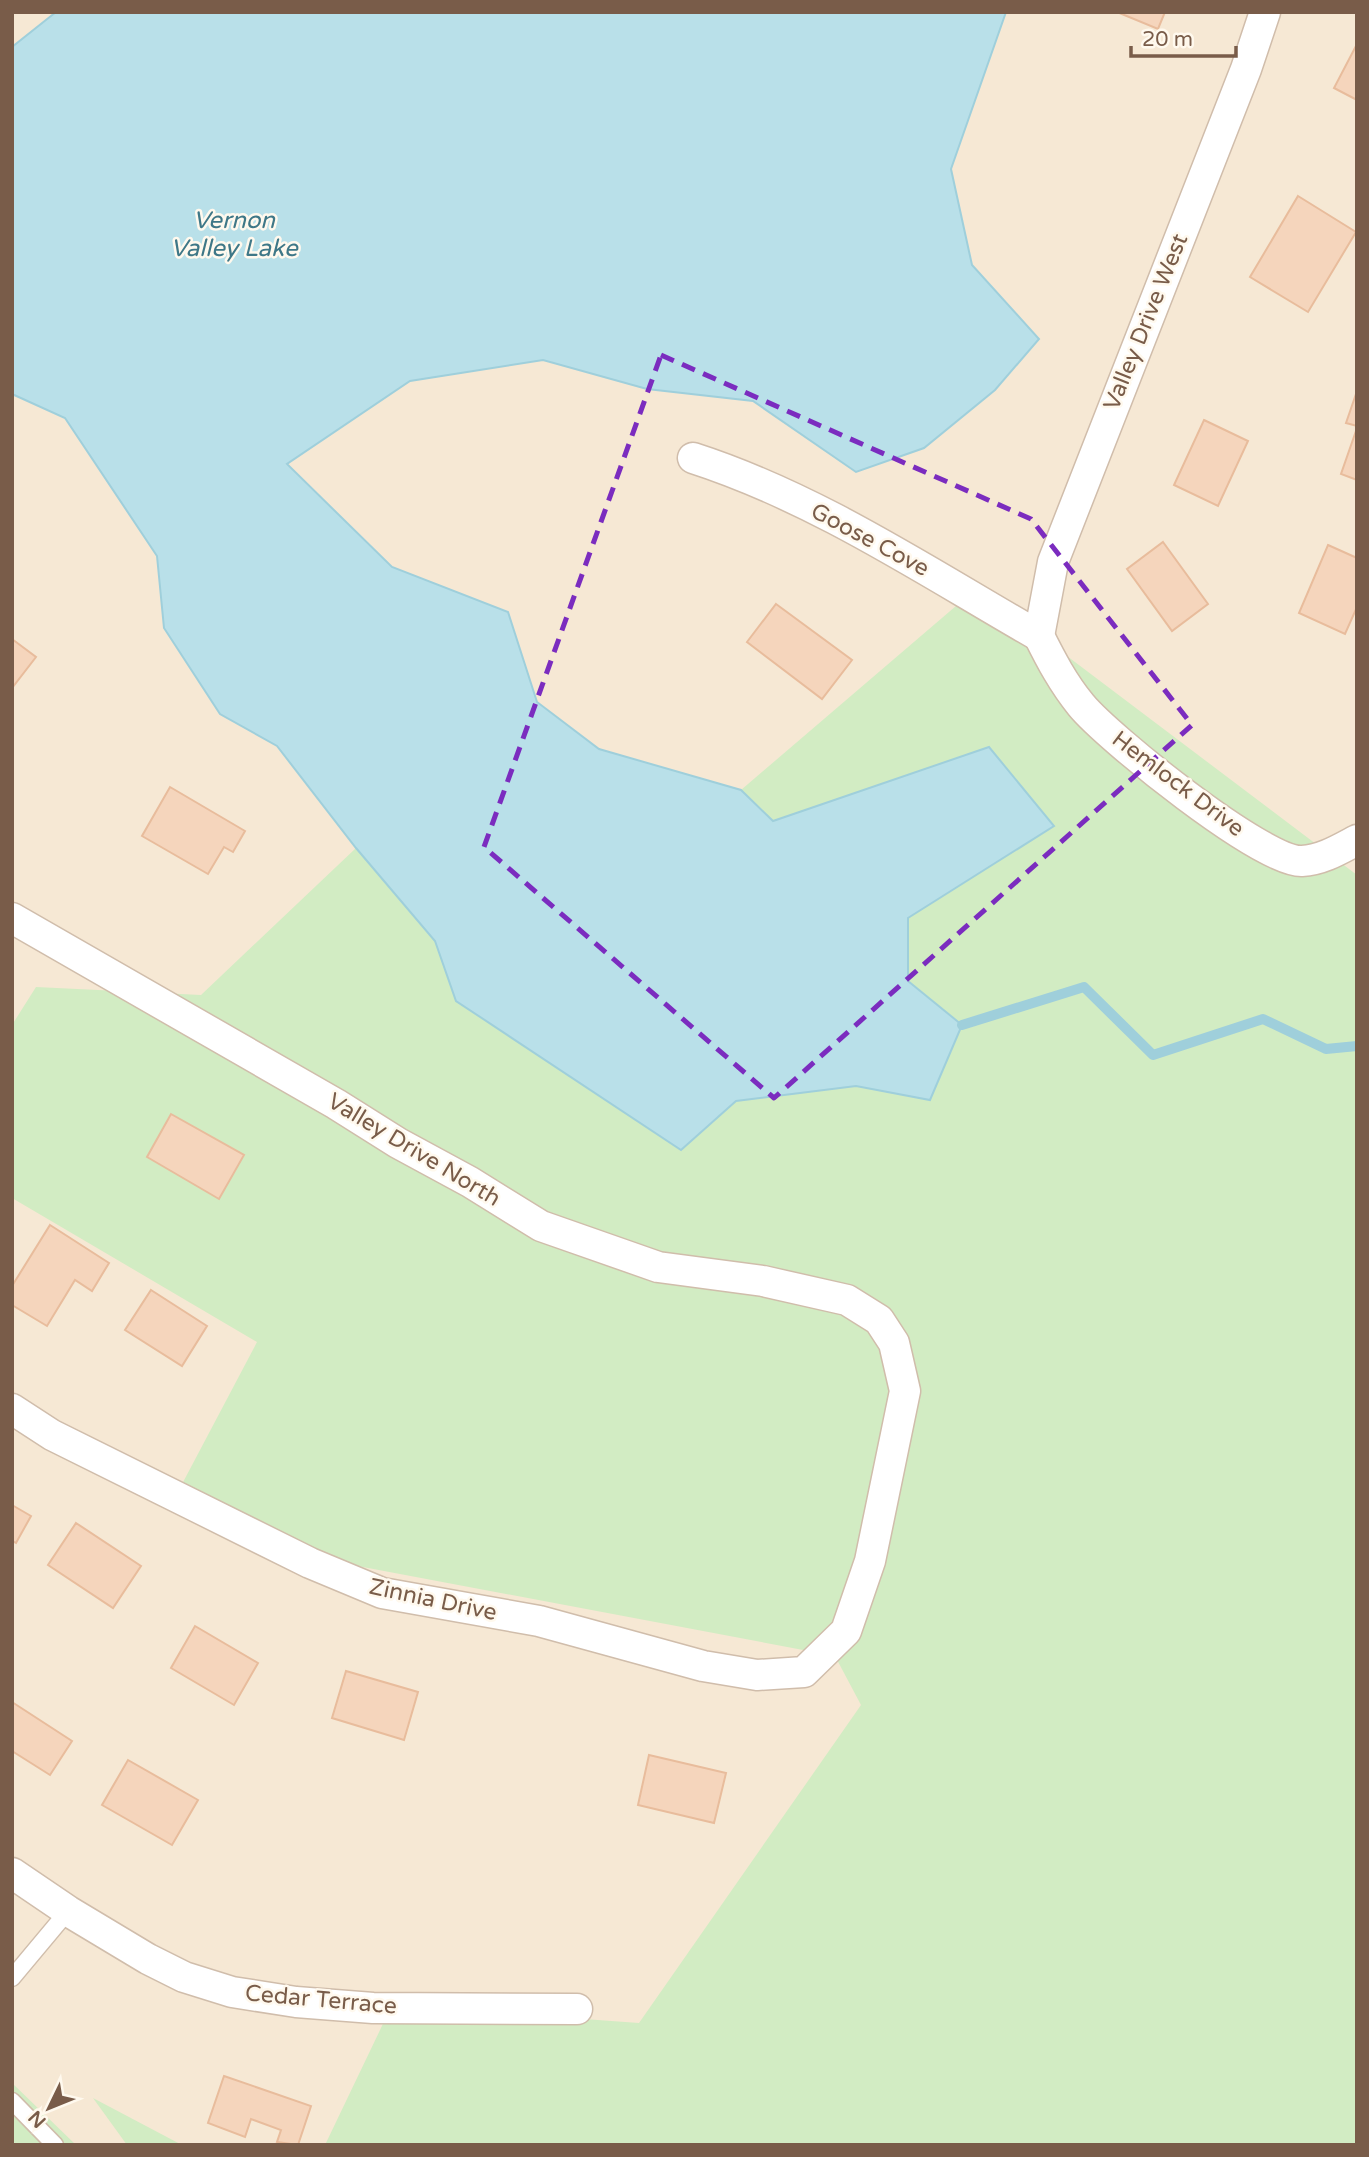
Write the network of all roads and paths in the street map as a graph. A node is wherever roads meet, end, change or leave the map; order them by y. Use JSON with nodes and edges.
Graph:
{"nodes":[{"id":1,"x":1265,"y":12,"type":"edge"},
{"id":2,"x":693,"y":458,"type":"dead end"},
{"id":3,"x":1039,"y":636,"type":"junction"},
{"id":4,"x":1357,"y":840,"type":"edge"},
{"id":5,"x":12,"y":918,"type":"edge"},
{"id":6,"x":12,"y":1409,"type":"edge"},
{"id":7,"x":804,"y":1672,"type":"joint"},
{"id":8,"x":12,"y":1873,"type":"edge"},
{"id":9,"x":68,"y":1911,"type":"junction"},
{"id":10,"x":12,"y":1978,"type":"edge"},
{"id":11,"x":578,"y":2009,"type":"dead end"},
{"id":12,"x":12,"y":2101,"type":"edge"},
{"id":13,"x":55,"y":2145,"type":"edge"}],
"edges":[{"from":1,"to":3,"type":"street","name":"Valley Drive West"},
{"from":2,"to":3,"type":"street","name":"Goose Cove"},
{"from":3,"to":4,"type":"street","name":"Hemlock Drive"},
{"from":5,"to":7,"type":"street","name":"Valley Drive North"},
{"from":6,"to":7,"type":"street","name":"Zinnia Drive"},
{"from":8,"to":9,"type":"street","name":"Cedar Terrace"},
{"from":9,"to":10,"type":"lane"},
{"from":9,"to":11,"type":"street","name":"Cedar Terrace"},
{"from":12,"to":13,"type":"lane"}]}
